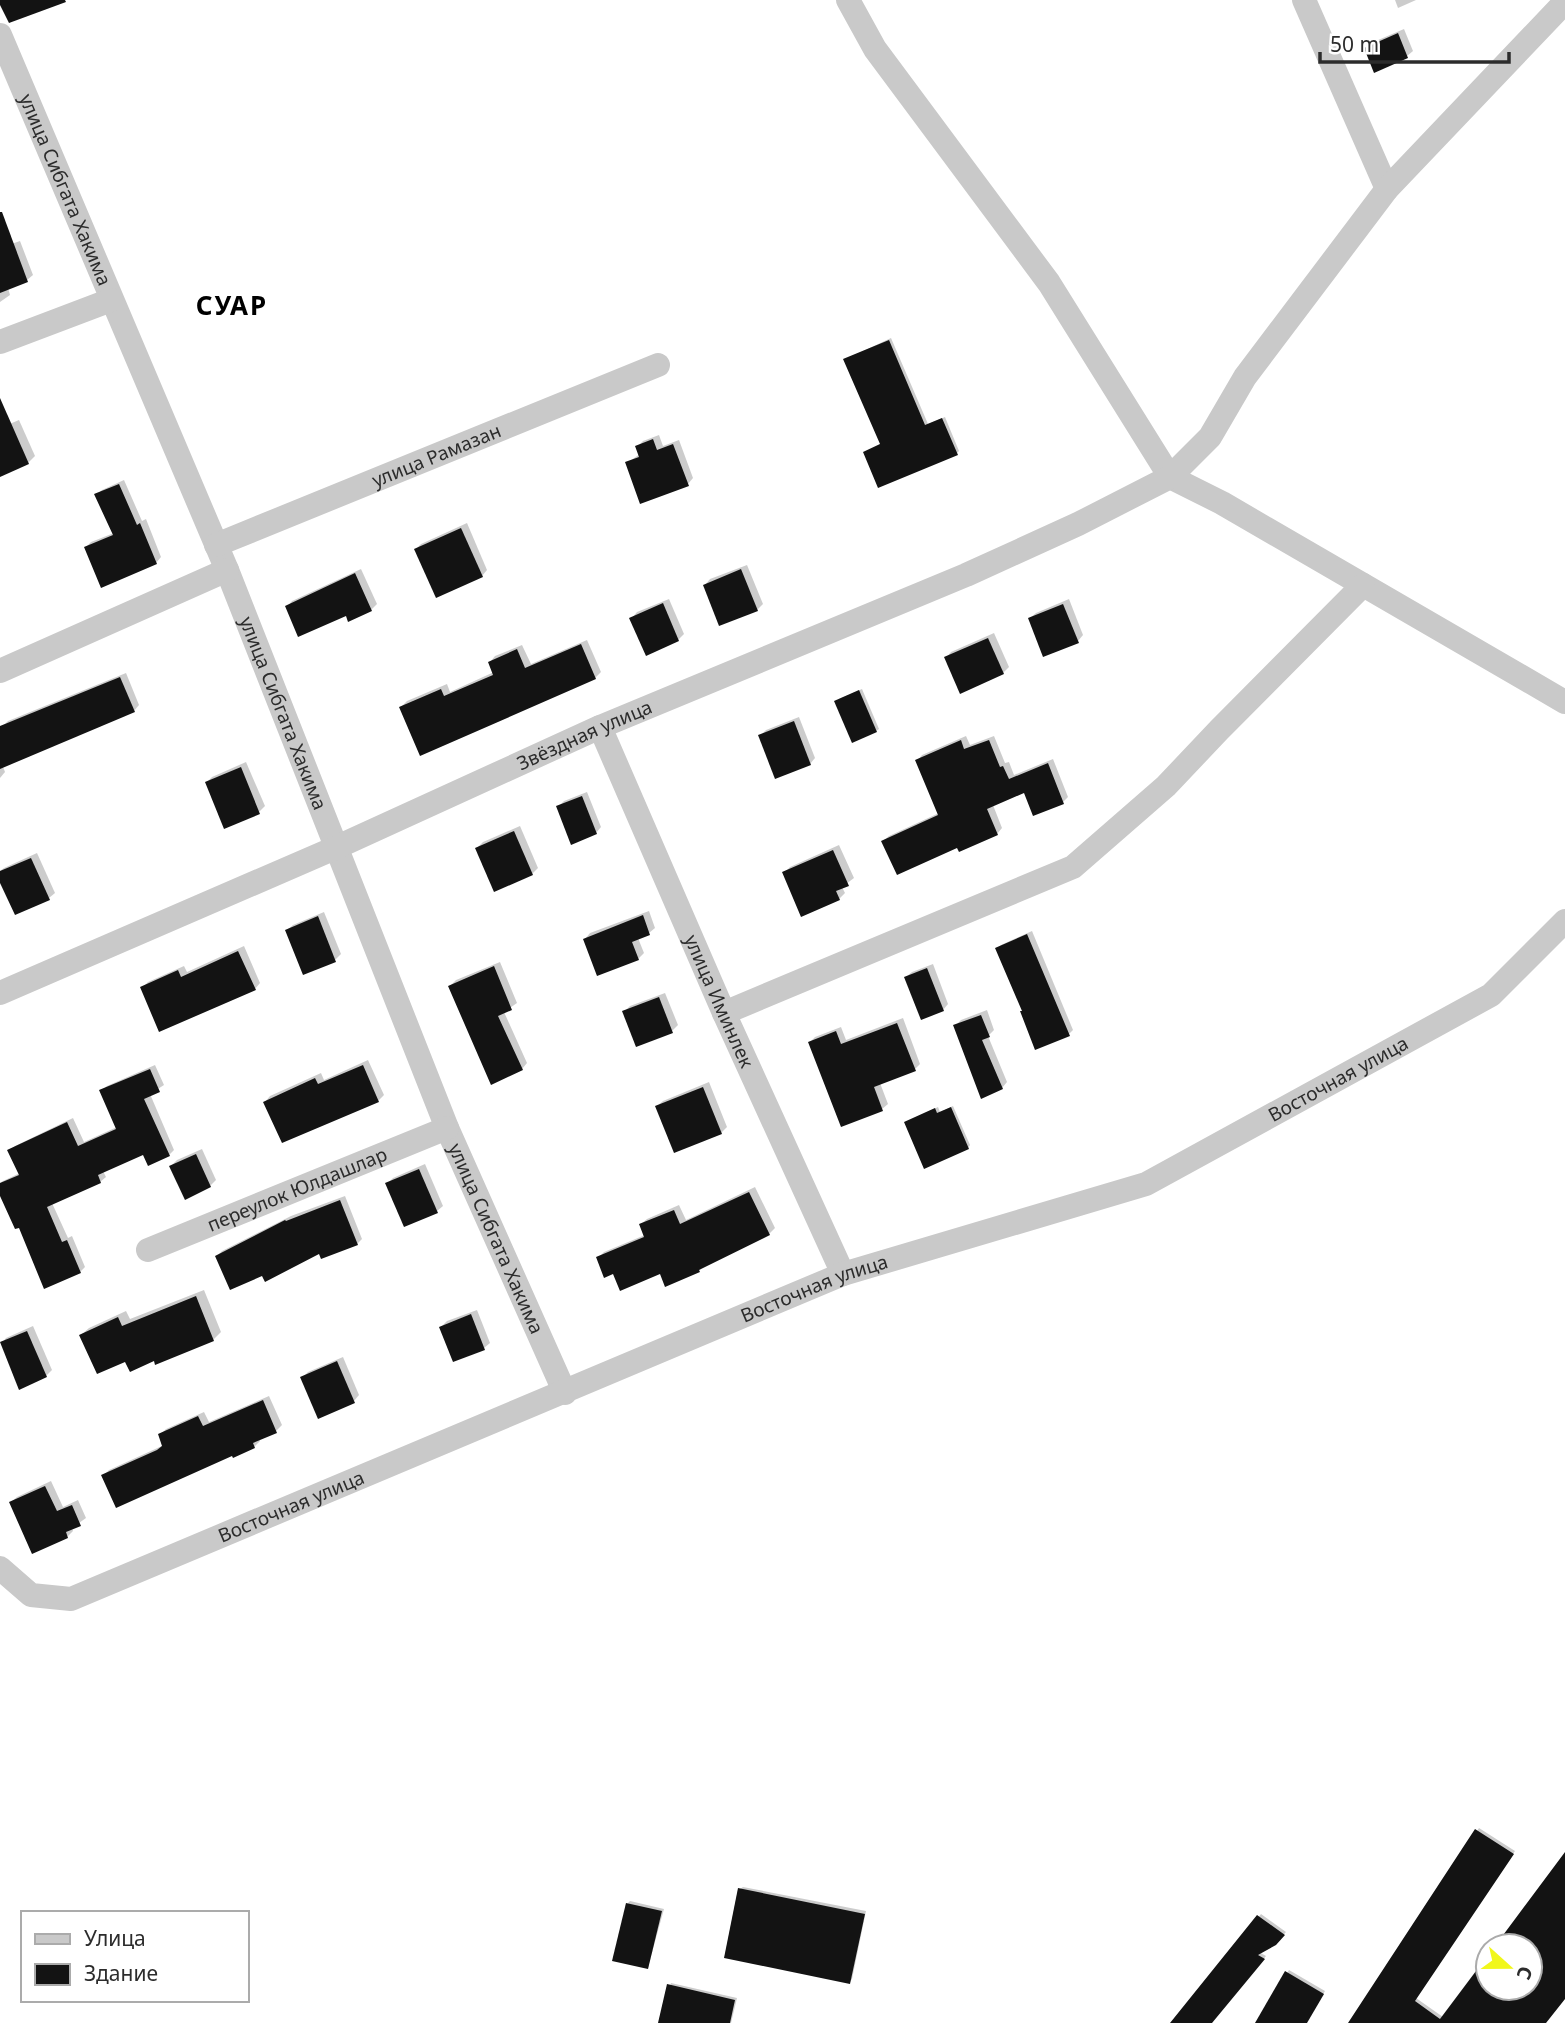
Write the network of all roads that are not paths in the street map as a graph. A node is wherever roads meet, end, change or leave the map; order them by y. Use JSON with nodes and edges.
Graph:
{"nodes":[{"id":1,"x":848,"y":0,"type":"edge"},
{"id":2,"x":1304,"y":0,"type":"edge"},
{"id":3,"x":1565,"y":2,"type":"edge"},
{"id":4,"x":2,"y":47,"type":"edge"},
{"id":5,"x":1387,"y":189,"type":"junction"},
{"id":6,"x":111,"y":300,"type":"junction"},
{"id":7,"x":0,"y":342,"type":"edge"},
{"id":8,"x":657,"y":365,"type":"dead end"},
{"id":9,"x":1170,"y":477,"type":"junction"},
{"id":10,"x":216,"y":545,"type":"junction"},
{"id":11,"x":227,"y":570,"type":"junction"},
{"id":12,"x":1363,"y":585,"type":"junction"},
{"id":13,"x":0,"y":671,"type":"edge"},
{"id":14,"x":1565,"y":702,"type":"edge"},
{"id":15,"x":600,"y":727,"type":"junction"},
{"id":16,"x":335,"y":848,"type":"junction"},
{"id":17,"x":1565,"y":921,"type":"edge"},
{"id":18,"x":0,"y":993,"type":"edge"},
{"id":19,"x":724,"y":1013,"type":"junction"},
{"id":20,"x":447,"y":1128,"type":"junction"},
{"id":21,"x":148,"y":1250,"type":"dead end"},
{"id":22,"x":843,"y":1274,"type":"junction"},
{"id":23,"x":565,"y":1393,"type":"junction"},
{"id":24,"x":0,"y":1568,"type":"edge"}],
"edges":[{"from":1,"to":9,"type":"street"},
{"from":2,"to":5,"type":"street"},
{"from":3,"to":5,"type":"street","name":"Звёздная улица"},
{"from":4,"to":6,"type":"street","name":"улица Сибгата Хакима"},
{"from":5,"to":9,"type":"street","name":"Звёздная улица"},
{"from":6,"to":7,"type":"street"},
{"from":6,"to":10,"type":"street","name":"улица Сибгата Хакима"},
{"from":8,"to":10,"type":"street","name":"улица Рамазан"},
{"from":9,"to":12,"type":"street"},
{"from":9,"to":15,"type":"street","name":"Звёздная улица"},
{"from":10,"to":11,"type":"street","name":"улица Сибгата Хакима"},
{"from":11,"to":13,"type":"street"},
{"from":11,"to":16,"type":"street","name":"улица Сибгата Хакима"},
{"from":12,"to":14,"type":"street"},
{"from":12,"to":19,"type":"street"},
{"from":15,"to":16,"type":"street","name":"Звёздная улица"},
{"from":15,"to":19,"type":"street","name":"улица Иминлек"},
{"from":16,"to":18,"type":"street","name":"Звёздная улица"},
{"from":16,"to":20,"type":"street","name":"улица Сибгата Хакима"},
{"from":17,"to":22,"type":"street","name":"Восточная улица"},
{"from":19,"to":22,"type":"street","name":"улица Иминлек"},
{"from":20,"to":21,"type":"street","name":"переулок Юлдашлар"},
{"from":20,"to":23,"type":"street","name":"улица Сибгата Хакима"},
{"from":22,"to":23,"type":"street","name":"Восточная улица"},
{"from":23,"to":24,"type":"street","name":"Восточная улица"}]}
